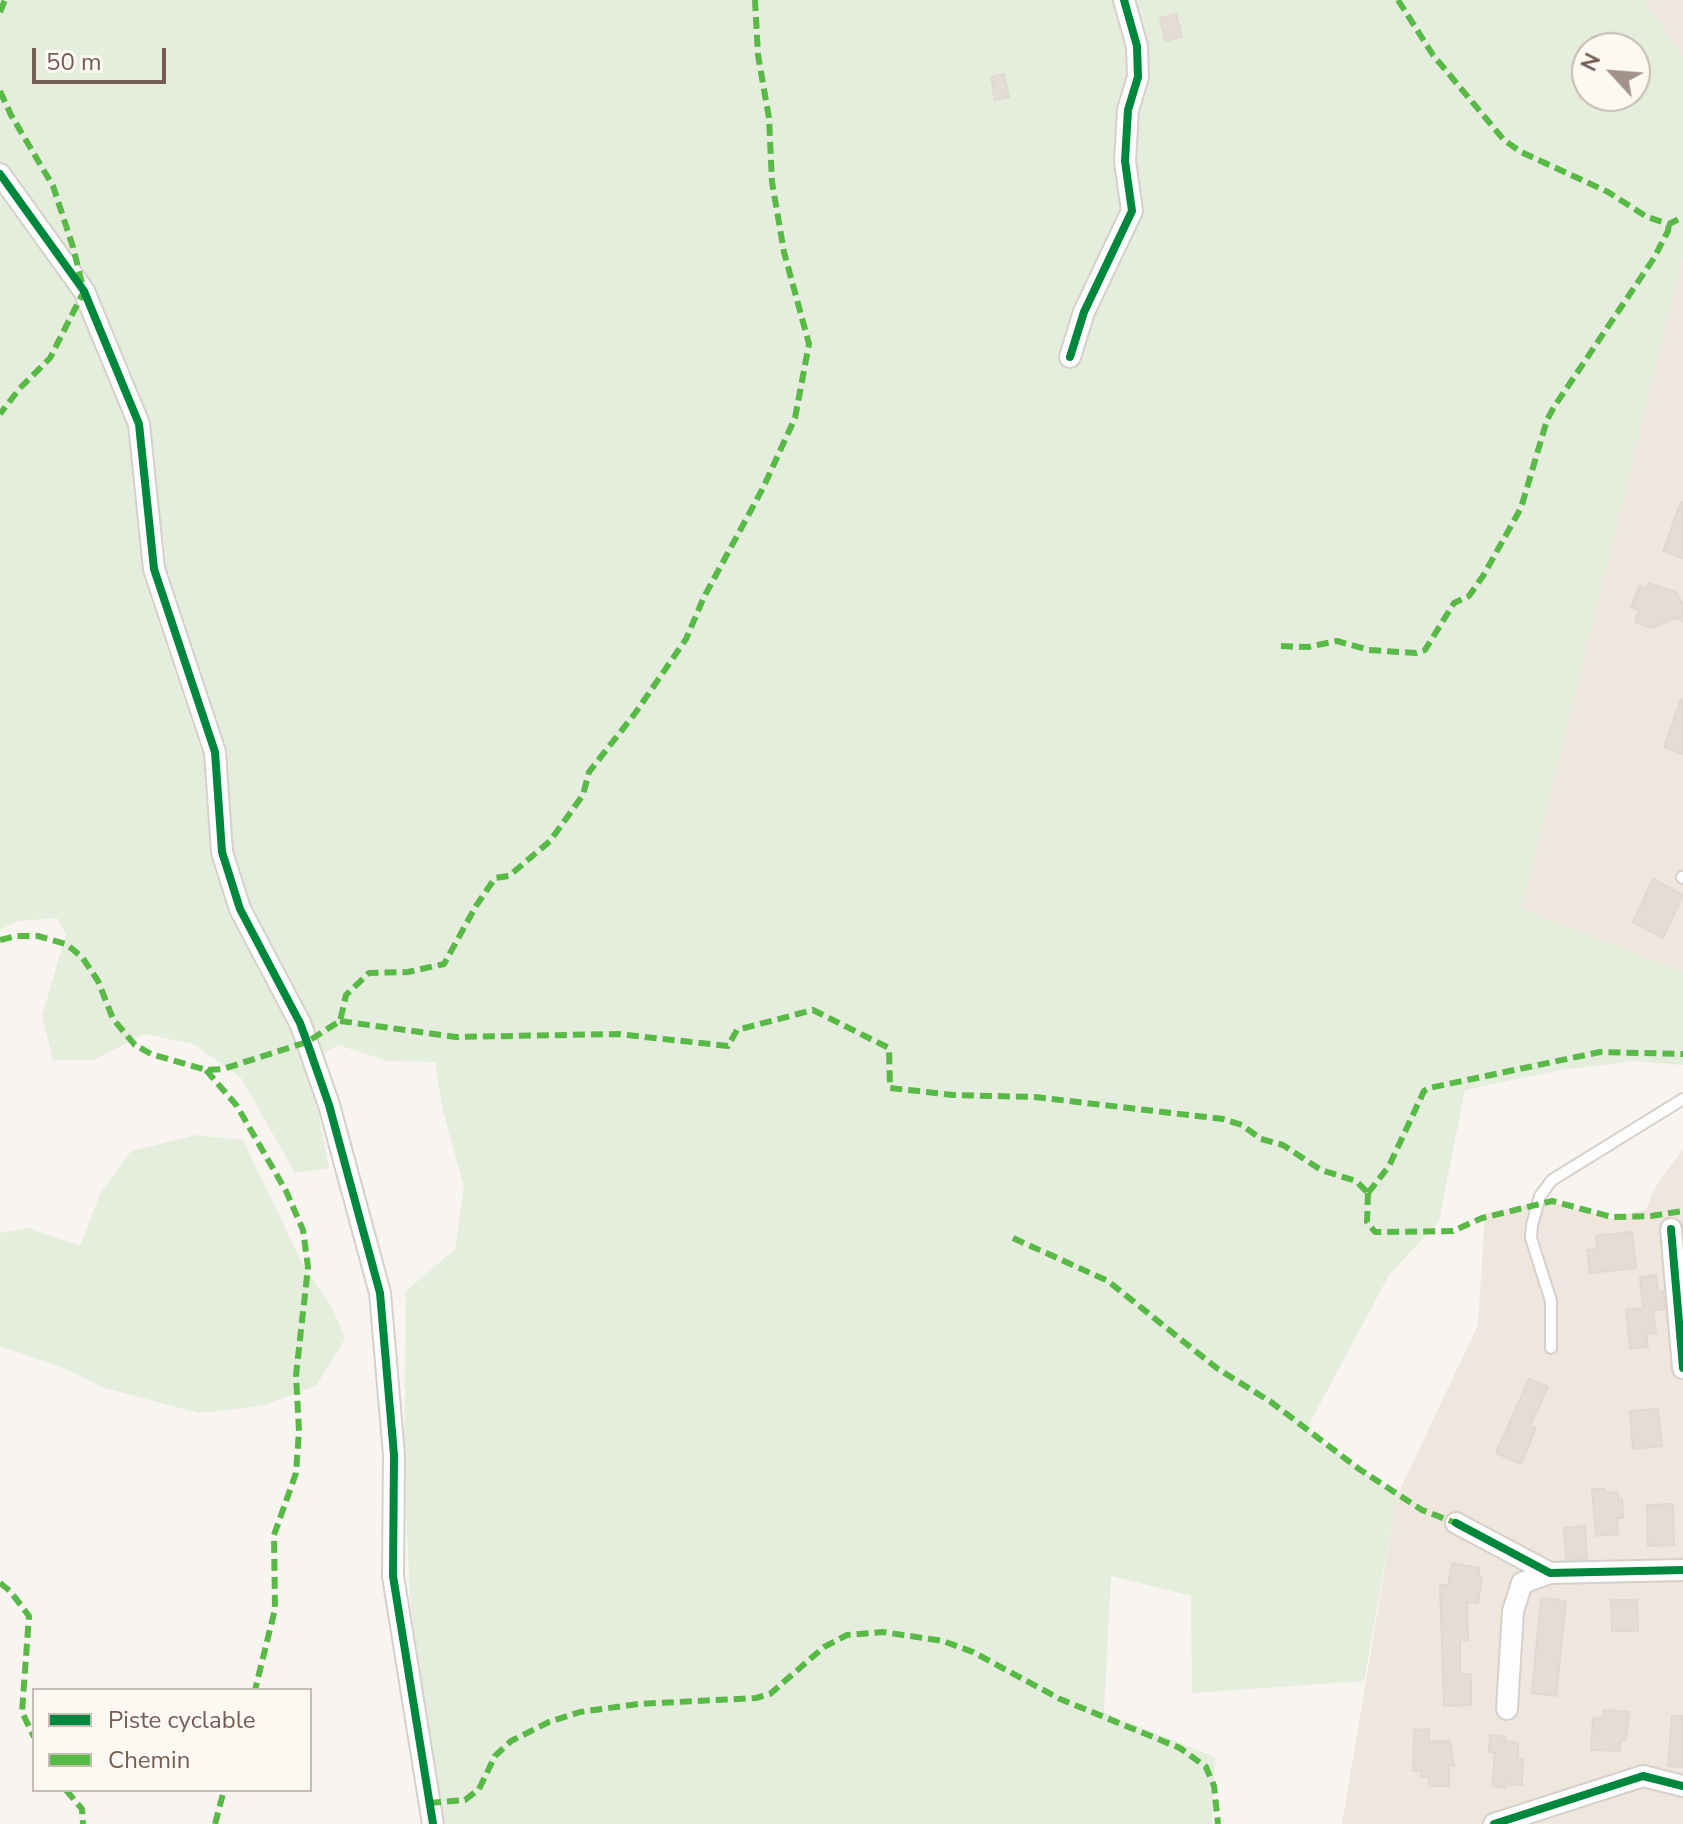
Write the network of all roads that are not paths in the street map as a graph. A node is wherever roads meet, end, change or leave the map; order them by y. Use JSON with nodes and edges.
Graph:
{"nodes":[{"id":1,"x":1124,"y":0,"type":"edge"},
{"id":2,"x":0,"y":174,"type":"edge"},
{"id":3,"x":1070,"y":357,"type":"dead end"},
{"id":4,"x":1683,"y":1099,"type":"edge"},
{"id":5,"x":1671,"y":1229,"type":"dead end"},
{"id":6,"x":1551,"y":1348,"type":"dead end"},
{"id":7,"x":1683,"y":1368,"type":"edge"},
{"id":8,"x":1456,"y":1523,"type":"dead end"},
{"id":9,"x":1683,"y":1570,"type":"edge"},
{"id":10,"x":1550,"y":1573,"type":"junction"},
{"id":11,"x":1507,"y":1709,"type":"dead end"},
{"id":12,"x":1683,"y":1786,"type":"edge"},
{"id":13,"x":433,"y":1824,"type":"edge"},
{"id":14,"x":1494,"y":1824,"type":"edge"}],
"edges":[{"from":1,"to":3,"type":"street"},
{"from":2,"to":13,"type":"street"},
{"from":4,"to":6,"type":"lane"},
{"from":5,"to":7,"type":"street"},
{"from":8,"to":10,"type":"street"},
{"from":9,"to":10,"type":"street"},
{"from":10,"to":11,"type":"street"},
{"from":12,"to":14,"type":"street"}]}
